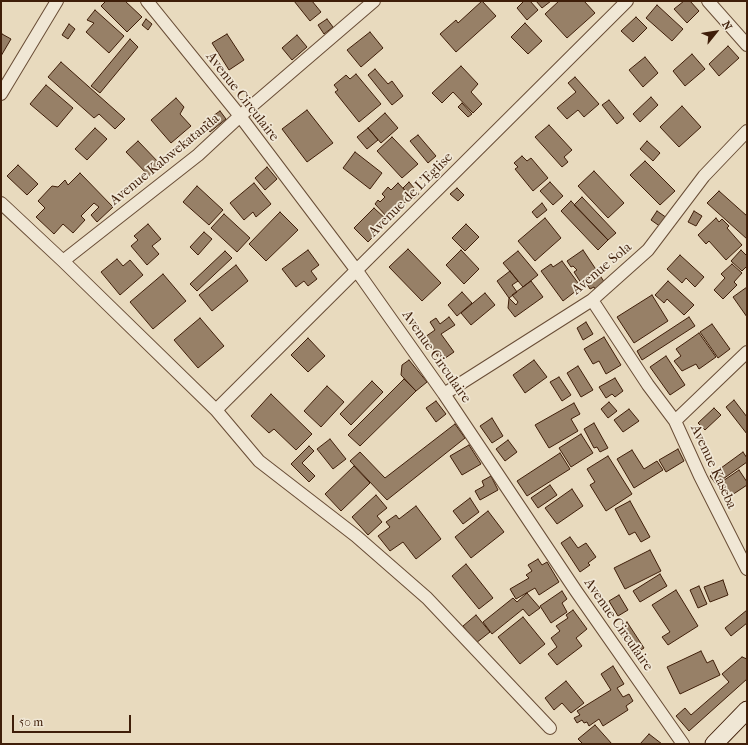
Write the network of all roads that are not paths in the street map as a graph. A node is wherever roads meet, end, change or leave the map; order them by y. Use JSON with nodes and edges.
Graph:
{"nodes":[{"id":1,"x":57,"y":1,"type":"edge"},
{"id":2,"x":147,"y":1,"type":"edge"},
{"id":3,"x":374,"y":1,"type":"edge"},
{"id":4,"x":627,"y":1,"type":"edge"},
{"id":5,"x":708,"y":1,"type":"edge"},
{"id":6,"x":747,"y":45,"type":"edge"},
{"id":7,"x":1,"y":94,"type":"edge"},
{"id":8,"x":240,"y":116,"type":"junction"},
{"id":9,"x":747,"y":132,"type":"edge"},
{"id":10,"x":1,"y":203,"type":"edge"},
{"id":11,"x":64,"y":261,"type":"junction"},
{"id":12,"x":357,"y":271,"type":"junction"},
{"id":13,"x":592,"y":300,"type":"junction"},
{"id":14,"x":747,"y":352,"type":"edge"},
{"id":15,"x":444,"y":394,"type":"junction"},
{"id":16,"x":216,"y":410,"type":"junction"},
{"id":17,"x":675,"y":421,"type":"junction"},
{"id":18,"x":747,"y":569,"type":"edge"},
{"id":19,"x":747,"y":710,"type":"edge"},
{"id":20,"x":550,"y":728,"type":"dead end"},
{"id":21,"x":683,"y":744,"type":"edge"},
{"id":22,"x":714,"y":744,"type":"edge"}],
"edges":[{"from":1,"to":7,"type":"street"},
{"from":2,"to":8,"type":"street","name":"Avenue Circulaire"},
{"from":3,"to":8,"type":"street","name":"Avenue Kabwekatanda"},
{"from":4,"to":12,"type":"street","name":"Avenue de L'Eglise"},
{"from":5,"to":6,"type":"street"},
{"from":8,"to":11,"type":"street","name":"Avenue Kabwekatanda"},
{"from":8,"to":12,"type":"street","name":"Avenue Circulaire"},
{"from":9,"to":13,"type":"street","name":"Avenue Sola"},
{"from":10,"to":11,"type":"street"},
{"from":11,"to":16,"type":"street"},
{"from":12,"to":15,"type":"street","name":"Avenue Circulaire"},
{"from":12,"to":16,"type":"street","name":"Avenue de L'Eglise"},
{"from":13,"to":15,"type":"street","name":"Avenue Sola"},
{"from":13,"to":17,"type":"street","name":"Avenue Kaseba"},
{"from":14,"to":17,"type":"street","name":"Avenue Kaseba"},
{"from":15,"to":21,"type":"street","name":"Avenue Circulaire"},
{"from":16,"to":20,"type":"street"},
{"from":17,"to":18,"type":"street","name":"Avenue Kaseba"},
{"from":19,"to":22,"type":"main road"}]}
